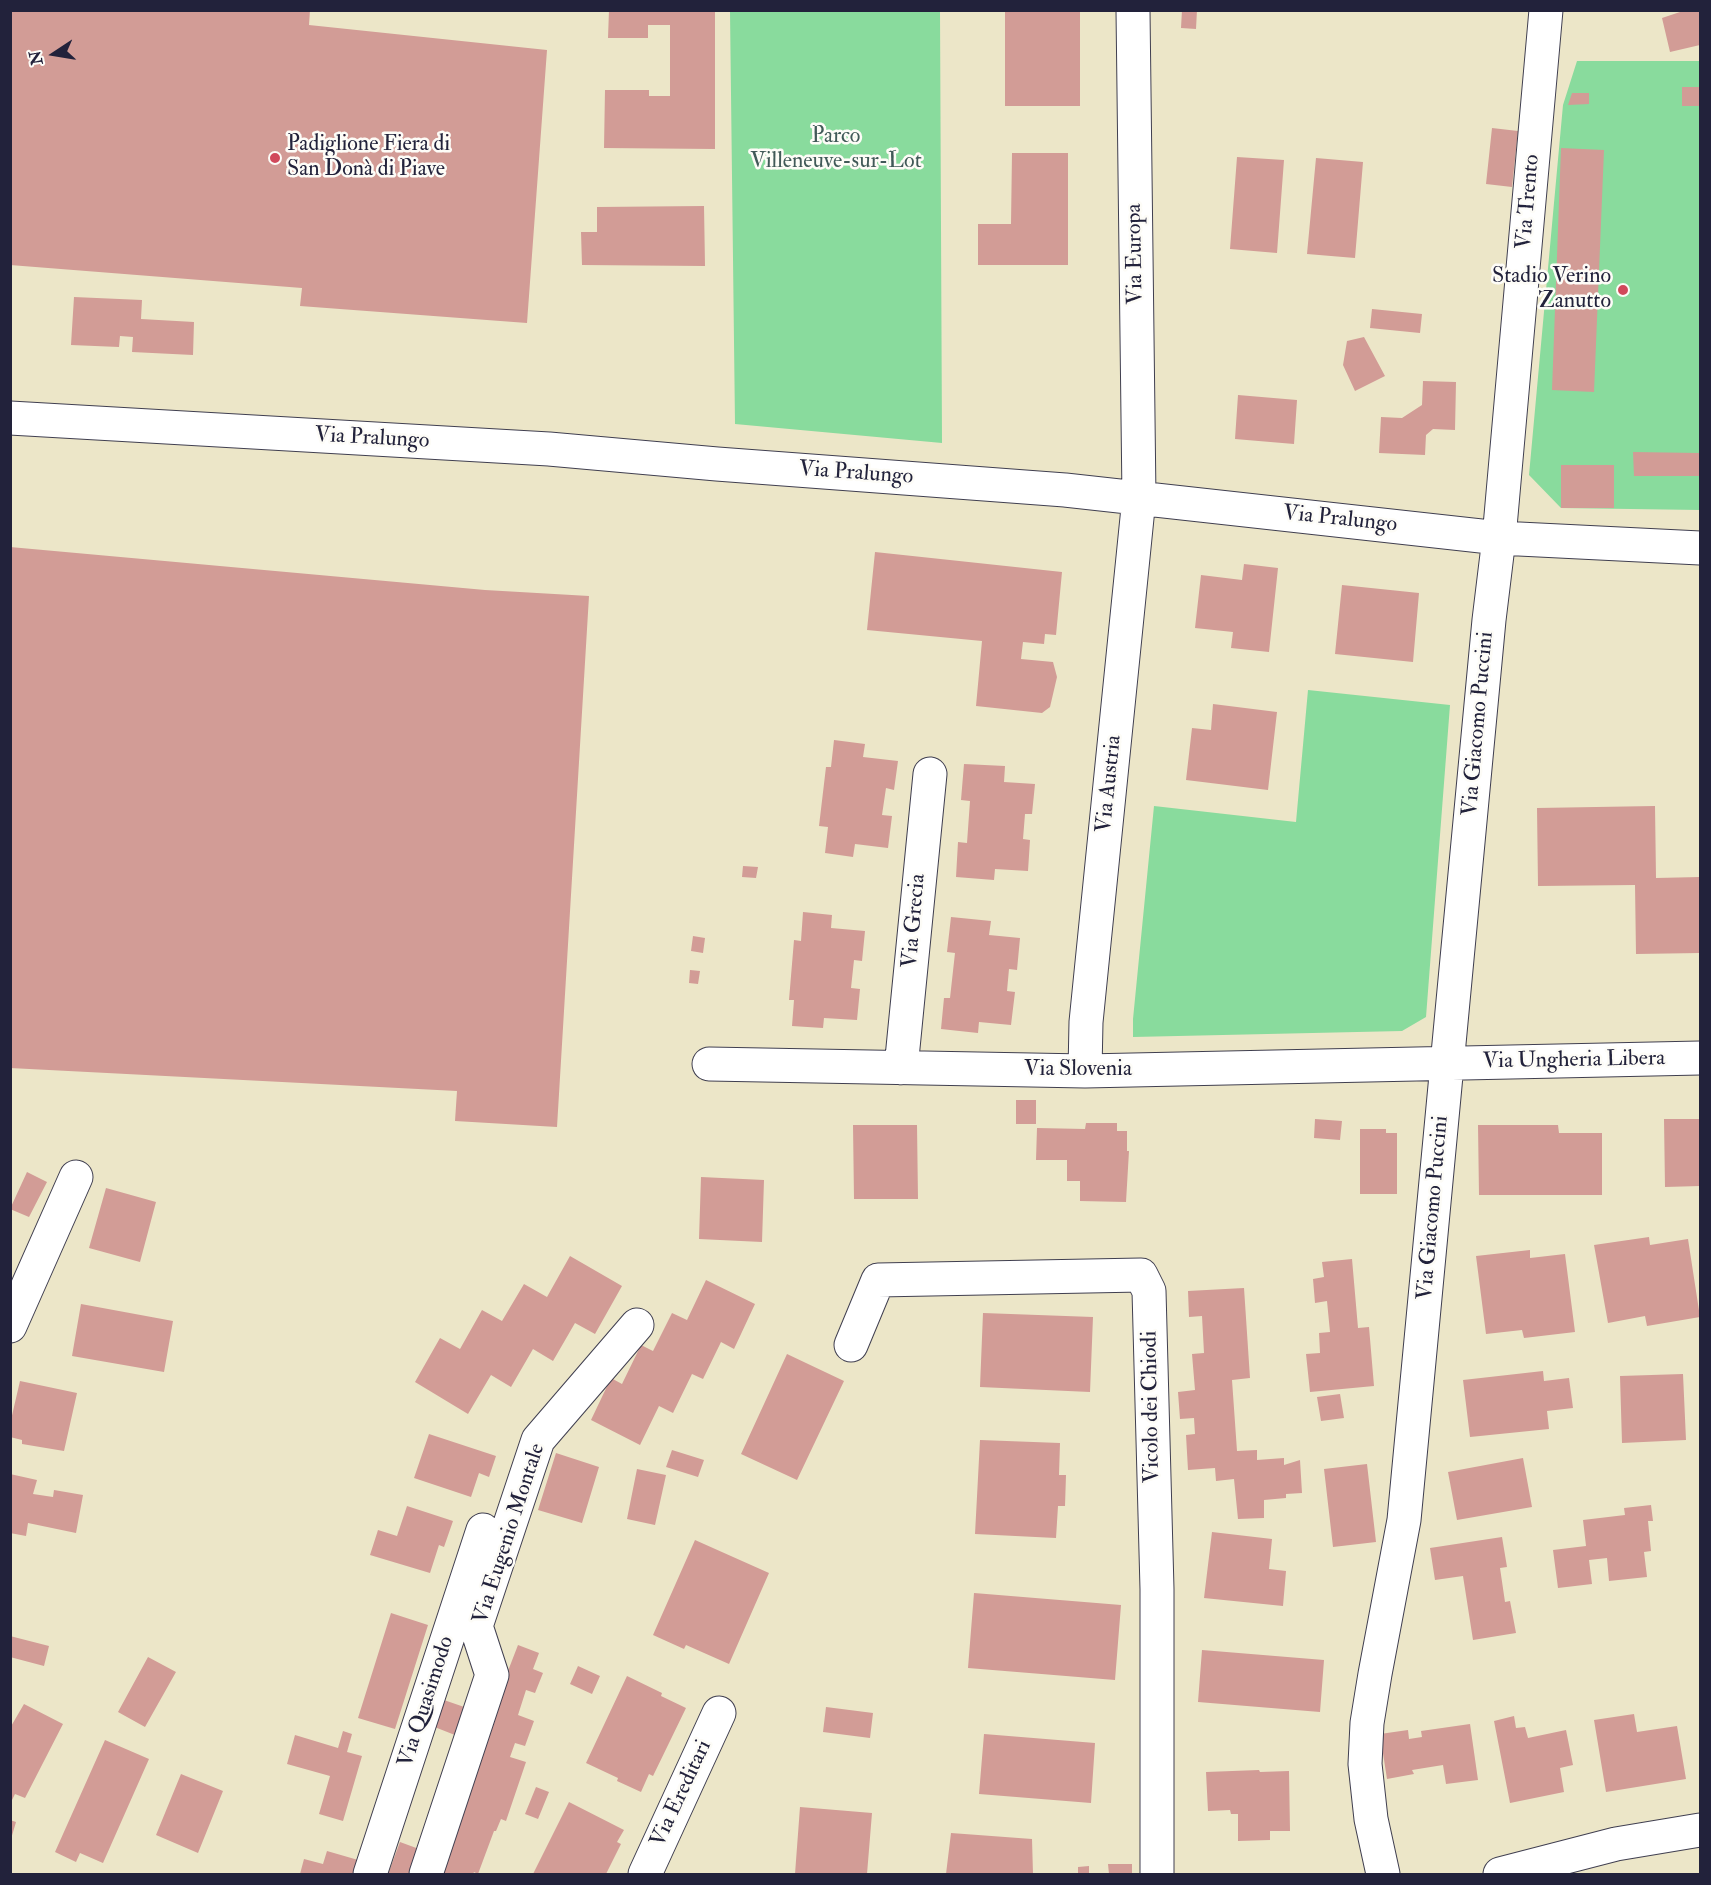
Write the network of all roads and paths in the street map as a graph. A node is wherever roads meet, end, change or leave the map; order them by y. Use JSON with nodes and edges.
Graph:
{"nodes":[{"id":1,"x":1133,"y":10,"type":"edge"},
{"id":2,"x":1546,"y":10,"type":"edge"},
{"id":3,"x":10,"y":418,"type":"edge"},
{"id":4,"x":1139,"y":498,"type":"junction"},
{"id":5,"x":1499,"y":537,"type":"junction"},
{"id":6,"x":1701,"y":548,"type":"edge"},
{"id":7,"x":930,"y":774,"type":"dead end"},
{"id":8,"x":1701,"y":1058,"type":"edge"},
{"id":9,"x":1448,"y":1063,"type":"junction"},
{"id":10,"x":709,"y":1064,"type":"dead end"},
{"id":11,"x":901,"y":1068,"type":"junction"},
{"id":12,"x":1085,"y":1071,"type":"junction"},
{"id":13,"x":76,"y":1177,"type":"dead end"},
{"id":14,"x":637,"y":1325,"type":"dead end"},
{"id":15,"x":10,"y":1326,"type":"edge"},
{"id":16,"x":851,"y":1345,"type":"dead end"},
{"id":17,"x":483,"y":1530,"type":"dead end"},
{"id":18,"x":719,"y":1713,"type":"dead end"},
{"id":19,"x":1701,"y":1830,"type":"edge"},
{"id":20,"x":370,"y":1875,"type":"edge"},
{"id":21,"x":426,"y":1875,"type":"edge"},
{"id":22,"x":645,"y":1875,"type":"edge"},
{"id":23,"x":1157,"y":1875,"type":"edge"},
{"id":24,"x":1383,"y":1875,"type":"edge"},
{"id":25,"x":1500,"y":1875,"type":"edge"}],
"edges":[{"from":1,"to":4,"type":"street","name":"Via Europa"},
{"from":2,"to":5,"type":"street","name":"Via Trento"},
{"from":3,"to":4,"type":"street","name":"Via Pralungo"},
{"from":4,"to":5,"type":"street","name":"Via Pralungo"},
{"from":4,"to":12,"type":"street","name":"Via Austria"},
{"from":5,"to":6,"type":"street","name":"Via Pralungo"},
{"from":5,"to":9,"type":"street","name":"Via Giacomo Puccini"},
{"from":7,"to":11,"type":"street","name":"Via Grecia"},
{"from":8,"to":9,"type":"street","name":"Via Ungheria Libera"},
{"from":9,"to":12,"type":"street","name":"Via Slovenia"},
{"from":9,"to":24,"type":"street","name":"Via Giacomo Puccini"},
{"from":10,"to":11,"type":"street","name":"Via Slovenia"},
{"from":11,"to":12,"type":"street","name":"Via Slovenia"},
{"from":13,"to":15,"type":"street"},
{"from":14,"to":21,"type":"street","name":"Via Eugenio Montale"},
{"from":16,"to":23,"type":"street","name":"Vicolo dei Chiodi"},
{"from":17,"to":20,"type":"street","name":"Via Quasimodo"},
{"from":18,"to":22,"type":"street","name":"Via Ereditari"},
{"from":19,"to":25,"type":"street"}]}
